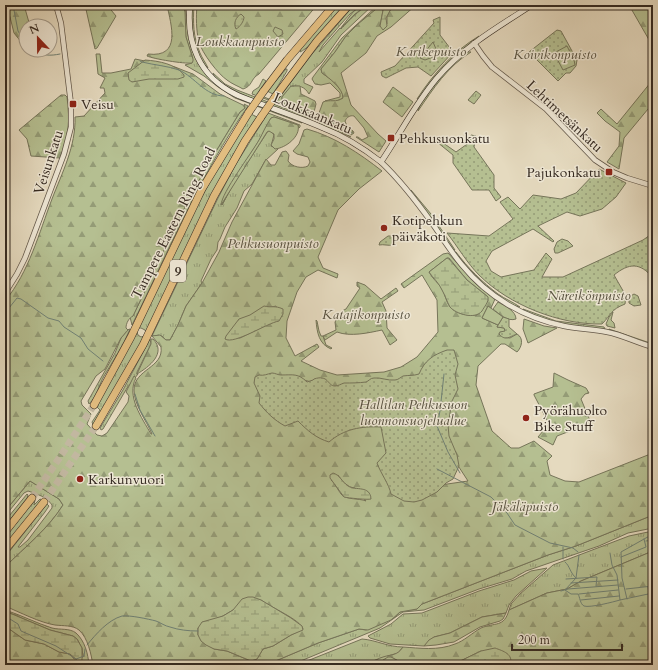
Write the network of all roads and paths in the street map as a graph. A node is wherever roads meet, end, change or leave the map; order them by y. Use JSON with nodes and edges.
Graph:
{"nodes":[{"id":1,"x":56,"y":5,"type":"edge"},
{"id":2,"x":190,"y":5,"type":"edge"},
{"id":3,"x":334,"y":5,"type":"edge"},
{"id":4,"x":349,"y":5,"type":"edge"},
{"id":5,"x":532,"y":5,"type":"edge"},
{"id":6,"x":474,"y":43,"type":"junction"},
{"id":7,"x":381,"y":162,"type":"junction"},
{"id":8,"x":653,"y":186,"type":"edge"},
{"id":9,"x":5,"y":293,"type":"edge"},
{"id":10,"x":653,"y":347,"type":"edge"},
{"id":11,"x":94,"y":405,"type":"tunnel mouth"},
{"id":12,"x":96,"y":426,"type":"tunnel mouth"},
{"id":13,"x":32,"y":498,"type":"tunnel mouth"},
{"id":14,"x":44,"y":502,"type":"tunnel mouth"},
{"id":15,"x":5,"y":532,"type":"edge"},
{"id":16,"x":5,"y":550,"type":"edge"}],
"edges":[{"from":1,"to":9,"type":"street","name":"Veisunkatu"},
{"from":2,"to":7,"type":"main road","name":"Loukkaankatu"},
{"from":3,"to":11,"type":"highway","name":"Tampere Eastern Ring Road","number":"9","bridge":true},
{"from":4,"to":12,"type":"highway","name":"Tampere Eastern Ring Road","number":"9","bridge":true},
{"from":5,"to":6,"type":"main road"},
{"from":6,"to":7,"type":"main road"},
{"from":6,"to":8,"type":"street","name":"Lehtimetsänkatu"},
{"from":7,"to":10,"type":"street","name":"Loukkaankatu"},
{"from":13,"to":15,"type":"highway"},
{"from":14,"to":16,"type":"highway"}]}
